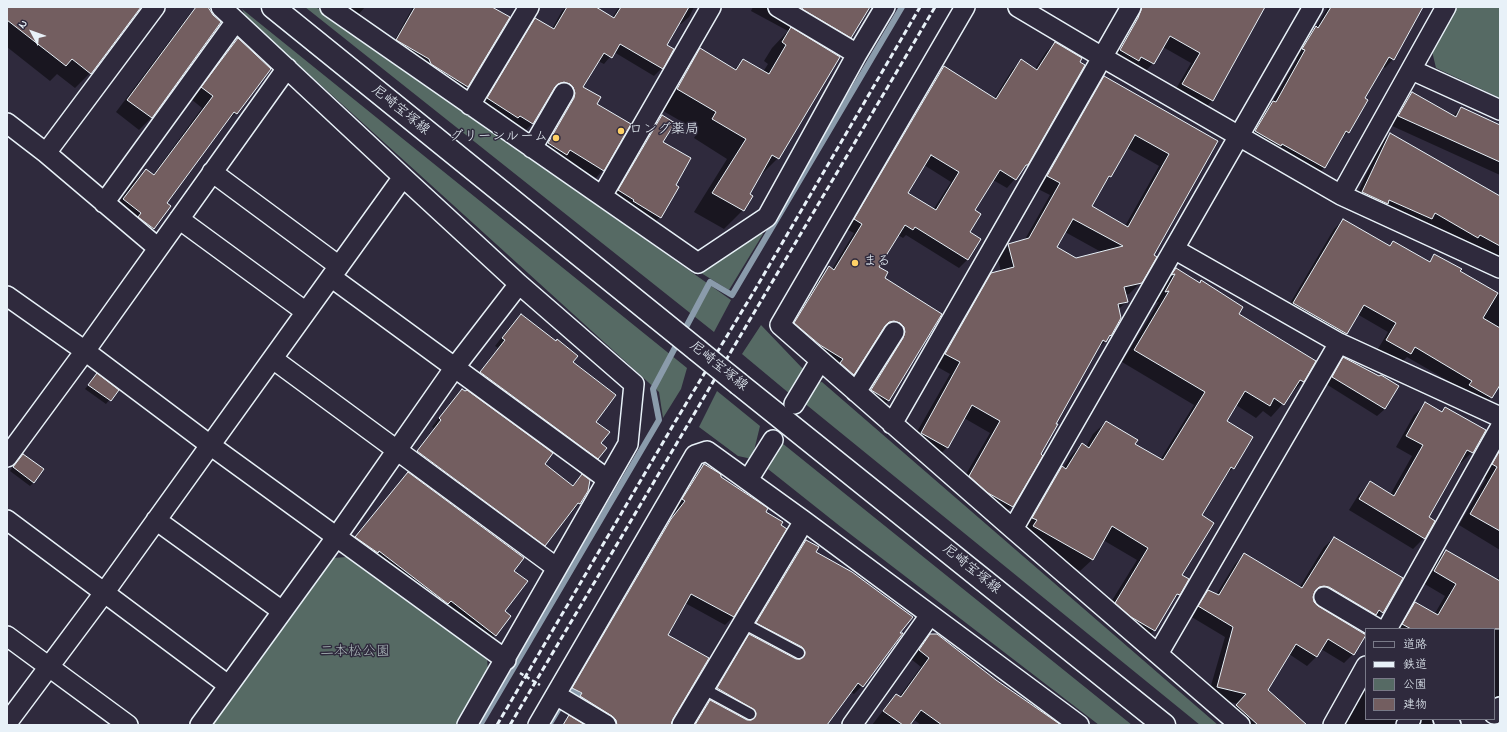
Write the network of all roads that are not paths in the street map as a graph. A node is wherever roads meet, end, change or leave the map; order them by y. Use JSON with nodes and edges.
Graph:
{"nodes":[{"id":1,"x":155,"y":7,"type":"edge"},
{"id":2,"x":221,"y":7,"type":"edge"},
{"id":3,"x":273,"y":7,"type":"edge"},
{"id":4,"x":330,"y":7,"type":"edge"},
{"id":5,"x":529,"y":7,"type":"edge"},
{"id":6,"x":711,"y":7,"type":"edge"},
{"id":7,"x":778,"y":7,"type":"edge"},
{"id":8,"x":885,"y":7,"type":"edge"},
{"id":9,"x":965,"y":7,"type":"edge"},
{"id":10,"x":1018,"y":7,"type":"edge"},
{"id":11,"x":1131,"y":7,"type":"edge"},
{"id":12,"x":1313,"y":7,"type":"edge"},
{"id":13,"x":1446,"y":7,"type":"edge"},
{"id":14,"x":236,"y":21,"type":"junction"},
{"id":15,"x":857,"y":54,"type":"junction"},
{"id":16,"x":1102,"y":58,"type":"junction"},
{"id":17,"x":287,"y":68,"type":"junction"},
{"id":18,"x":1412,"y":70,"type":"junction"},
{"id":19,"x":564,"y":93,"type":"dead end"},
{"id":20,"x":470,"y":105,"type":"junction"},
{"id":21,"x":1500,"y":110,"type":"edge"},
{"id":22,"x":7,"y":123,"type":"edge"},
{"id":23,"x":1238,"y":137,"type":"junction"},
{"id":24,"x":532,"y":148,"type":"junction"},
{"id":25,"x":46,"y":153,"type":"junction"},
{"id":26,"x":212,"y":172,"type":"junction"},
{"id":27,"x":403,"y":177,"type":"junction"},
{"id":28,"x":1341,"y":195,"type":"junction"},
{"id":29,"x":602,"y":196,"type":"junction"},
{"id":30,"x":104,"y":203,"type":"junction"},
{"id":31,"x":179,"y":219,"type":"junction"},
{"id":32,"x":158,"y":248,"type":"junction"},
{"id":33,"x":1174,"y":250,"type":"junction"},
{"id":34,"x":1500,"y":268,"type":"edge"},
{"id":35,"x":335,"y":271,"type":"junction"},
{"id":36,"x":519,"y":284,"type":"junction"},
{"id":37,"x":7,"y":296,"type":"edge"},
{"id":38,"x":306,"y":312,"type":"junction"},
{"id":39,"x":894,"y":332,"type":"dead end"},
{"id":40,"x":1339,"y":343,"type":"junction"},
{"id":41,"x":85,"y":351,"type":"junction"},
{"id":42,"x":273,"y":359,"type":"junction"},
{"id":43,"x":820,"y":361,"type":"junction"},
{"id":44,"x":455,"y":367,"type":"junction"},
{"id":45,"x":856,"y":392,"type":"junction"},
{"id":46,"x":794,"y":404,"type":"dead end"},
{"id":47,"x":1500,"y":417,"type":"edge"},
{"id":48,"x":892,"y":424,"type":"junction"},
{"id":49,"x":1500,"y":428,"type":"edge"},
{"id":50,"x":773,"y":440,"type":"dead end"},
{"id":51,"x":210,"y":445,"type":"junction"},
{"id":52,"x":397,"y":450,"type":"junction"},
{"id":53,"x":7,"y":457,"type":"edge"},
{"id":54,"x":607,"y":479,"type":"junction"},
{"id":55,"x":748,"y":480,"type":"junction"},
{"id":56,"x":7,"y":520,"type":"edge"},
{"id":57,"x":156,"y":520,"type":"junction"},
{"id":58,"x":804,"y":521,"type":"junction"},
{"id":59,"x":1013,"y":529,"type":"junction"},
{"id":60,"x":337,"y":536,"type":"junction"},
{"id":61,"x":557,"y":568,"type":"junction"},
{"id":62,"x":104,"y":592,"type":"junction"},
{"id":63,"x":1324,"y":597,"type":"dead end"},
{"id":64,"x":282,"y":611,"type":"junction"},
{"id":65,"x":930,"y":615,"type":"junction"},
{"id":66,"x":743,"y":623,"type":"junction"},
{"id":67,"x":1376,"y":628,"type":"edge"},
{"id":68,"x":1388,"y":628,"type":"edge"},
{"id":69,"x":7,"y":636,"type":"edge"},
{"id":70,"x":799,"y":653,"type":"dead end"},
{"id":71,"x":1158,"y":654,"type":"junction"},
{"id":72,"x":511,"y":665,"type":"junction"},
{"id":73,"x":48,"y":666,"type":"junction"},
{"id":74,"x":1365,"y":668,"type":"edge"},
{"id":75,"x":228,"y":685,"type":"junction"},
{"id":76,"x":704,"y":689,"type":"junction"},
{"id":77,"x":556,"y":695,"type":"junction"},
{"id":78,"x":750,"y":714,"type":"dead end"},
{"id":79,"x":7,"y":723,"type":"edge"},
{"id":80,"x":1075,"y":724,"type":"edge"},
{"id":81,"x":128,"y":725,"type":"edge"},
{"id":82,"x":200,"y":725,"type":"edge"},
{"id":83,"x":467,"y":725,"type":"edge"},
{"id":84,"x":538,"y":725,"type":"edge"},
{"id":85,"x":606,"y":725,"type":"edge"},
{"id":86,"x":682,"y":725,"type":"edge"},
{"id":87,"x":852,"y":725,"type":"edge"},
{"id":88,"x":1164,"y":725,"type":"edge"},
{"id":89,"x":1240,"y":725,"type":"edge"},
{"id":90,"x":1333,"y":725,"type":"edge"}],
"edges":[{"from":1,"to":25,"type":"street"},
{"from":2,"to":14,"type":"street"},
{"from":3,"to":88,"type":"main road","name":"尼崎宝塚線","bridge":true},
{"from":4,"to":20,"type":"street"},
{"from":5,"to":20,"type":"street"},
{"from":6,"to":29,"type":"street"},
{"from":7,"to":15,"type":"street"},
{"from":8,"to":15,"type":"street"},
{"from":9,"to":43,"type":"street"},
{"from":10,"to":16,"type":"street"},
{"from":11,"to":16,"type":"street"},
{"from":12,"to":23,"type":"street"},
{"from":13,"to":18,"type":"street"},
{"from":14,"to":17,"type":"street"},
{"from":14,"to":30,"type":"street"},
{"from":15,"to":29,"type":"street"},
{"from":16,"to":23,"type":"street"},
{"from":16,"to":48,"type":"street"},
{"from":17,"to":26,"type":"street"},
{"from":17,"to":27,"type":"street"},
{"from":18,"to":21,"type":"street"},
{"from":18,"to":28,"type":"street"},
{"from":19,"to":24,"type":"street"},
{"from":20,"to":24,"type":"street"},
{"from":22,"to":25,"type":"street"},
{"from":23,"to":28,"type":"street"},
{"from":23,"to":33,"type":"street"},
{"from":24,"to":29,"type":"street"},
{"from":25,"to":30,"type":"street"},
{"from":26,"to":31,"type":"street"},
{"from":26,"to":35,"type":"street"},
{"from":27,"to":35,"type":"street"},
{"from":27,"to":36,"type":"street"},
{"from":28,"to":34,"type":"street"},
{"from":30,"to":32,"type":"street"},
{"from":31,"to":32,"type":"street"},
{"from":31,"to":38,"type":"street"},
{"from":32,"to":41,"type":"street"},
{"from":33,"to":40,"type":"street"},
{"from":33,"to":59,"type":"street"},
{"from":35,"to":38,"type":"street"},
{"from":35,"to":44,"type":"street"},
{"from":36,"to":44,"type":"street"},
{"from":36,"to":54,"type":"street"},
{"from":37,"to":41,"type":"street"},
{"from":38,"to":42,"type":"street"},
{"from":39,"to":45,"type":"street"},
{"from":40,"to":47,"type":"street"},
{"from":40,"to":71,"type":"street"},
{"from":41,"to":51,"type":"street"},
{"from":41,"to":53,"type":"street"},
{"from":42,"to":51,"type":"street"},
{"from":42,"to":52,"type":"street"},
{"from":43,"to":45,"type":"street"},
{"from":43,"to":46,"type":"street"},
{"from":44,"to":52,"type":"street"},
{"from":44,"to":54,"type":"street"},
{"from":45,"to":48,"type":"street"},
{"from":48,"to":59,"type":"street"},
{"from":49,"to":68,"type":"street"},
{"from":50,"to":55,"type":"street"},
{"from":51,"to":57,"type":"street"},
{"from":51,"to":60,"type":"street"},
{"from":52,"to":60,"type":"street"},
{"from":52,"to":61,"type":"street"},
{"from":54,"to":61,"type":"street"},
{"from":55,"to":58,"type":"street"},
{"from":55,"to":77,"type":"street"},
{"from":56,"to":62,"type":"street"},
{"from":57,"to":62,"type":"street"},
{"from":57,"to":64,"type":"street"},
{"from":58,"to":65,"type":"street"},
{"from":58,"to":66,"type":"street"},
{"from":59,"to":71,"type":"street"},
{"from":60,"to":64,"type":"street"},
{"from":60,"to":72,"type":"street"},
{"from":61,"to":72,"type":"street"},
{"from":62,"to":73,"type":"street"},
{"from":62,"to":75,"type":"street"},
{"from":63,"to":67,"type":"street"},
{"from":64,"to":75,"type":"street"},
{"from":65,"to":80,"type":"street"},
{"from":65,"to":87,"type":"street"},
{"from":66,"to":70,"type":"lane"},
{"from":66,"to":76,"type":"street"},
{"from":69,"to":73,"type":"street"},
{"from":71,"to":89,"type":"street"},
{"from":72,"to":83,"type":"street"},
{"from":73,"to":79,"type":"street"},
{"from":73,"to":81,"type":"street"},
{"from":74,"to":90,"type":"street"},
{"from":75,"to":82,"type":"street"},
{"from":76,"to":78,"type":"lane"},
{"from":76,"to":86,"type":"street"},
{"from":77,"to":84,"type":"street"},
{"from":77,"to":85,"type":"street"}]}
